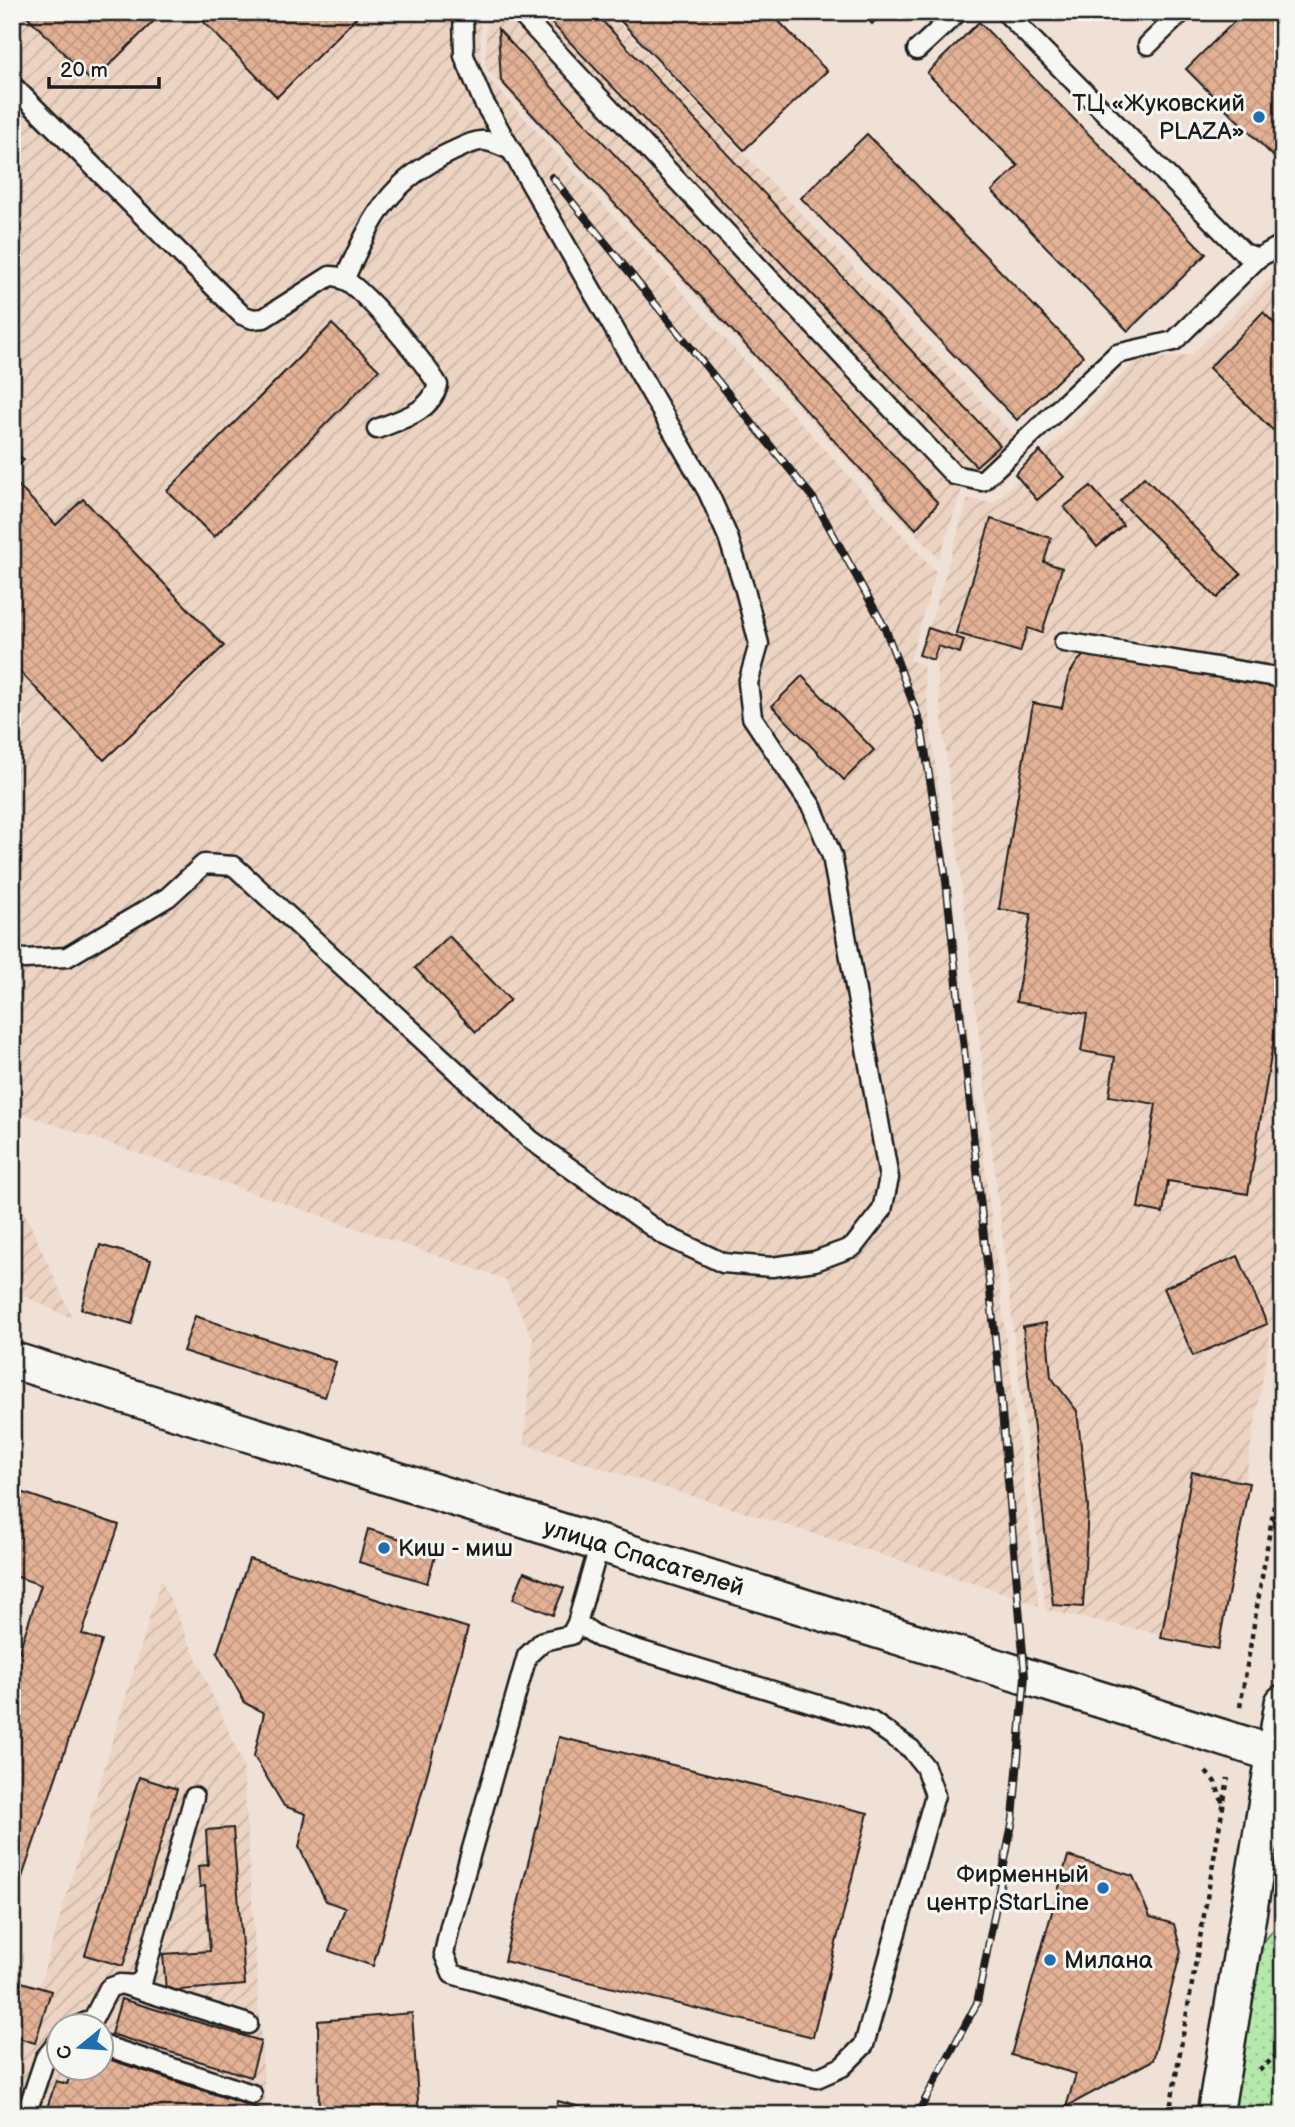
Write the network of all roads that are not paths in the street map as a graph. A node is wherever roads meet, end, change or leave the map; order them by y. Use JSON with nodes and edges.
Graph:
{"nodes":[{"id":1,"x":463,"y":12,"type":"edge"},
{"id":2,"x":519,"y":12,"type":"edge"},
{"id":3,"x":958,"y":12,"type":"edge"},
{"id":4,"x":1005,"y":12,"type":"edge"},
{"id":5,"x":1182,"y":12,"type":"edge"},
{"id":6,"x":1148,"y":45,"type":"dead end"},
{"id":7,"x":917,"y":50,"type":"dead end"},
{"id":8,"x":12,"y":85,"type":"edge"},
{"id":9,"x":511,"y":150,"type":"junction"},
{"id":10,"x":1283,"y":244,"type":"edge"},
{"id":11,"x":1258,"y":258,"type":"junction"},
{"id":12,"x":344,"y":280,"type":"junction"},
{"id":13,"x":377,"y":429,"type":"dead end"},
{"id":14,"x":1064,"y":642,"type":"dead end"},
{"id":15,"x":1283,"y":678,"type":"edge"},
{"id":16,"x":12,"y":957,"type":"edge"},
{"id":17,"x":12,"y":1360,"type":"edge"},
{"id":18,"x":600,"y":1543,"type":"junction"},
{"id":19,"x":577,"y":1623,"type":"junction"},
{"id":20,"x":1283,"y":1703,"type":"edge"},
{"id":21,"x":1275,"y":1754,"type":"junction"},
{"id":22,"x":194,"y":1797,"type":"dead end"},
{"id":23,"x":1274,"y":1828,"type":"edge"},
{"id":24,"x":120,"y":1984,"type":"junction"},
{"id":25,"x":98,"y":2011,"type":"edge"},
{"id":26,"x":248,"y":2024,"type":"dead end"},
{"id":27,"x":116,"y":2050,"type":"edge"},
{"id":28,"x":46,"y":2057,"type":"edge"},
{"id":29,"x":252,"y":2094,"type":"dead end"},
{"id":30,"x":26,"y":2115,"type":"edge"},
{"id":31,"x":1215,"y":2115,"type":"edge"}],
"edges":[{"from":1,"to":9,"type":"lane"},
{"from":2,"to":11,"type":"lane"},
{"from":3,"to":7,"type":"lane"},
{"from":4,"to":11,"type":"lane"},
{"from":5,"to":6,"type":"lane"},
{"from":8,"to":12,"type":"lane"},
{"from":9,"to":12,"type":"lane"},
{"from":9,"to":16,"type":"lane"},
{"from":10,"to":11,"type":"lane"},
{"from":12,"to":13,"type":"lane"},
{"from":14,"to":15,"type":"lane"},
{"from":17,"to":18,"type":"street","name":"улица Спасателей"},
{"from":18,"to":19,"type":"lane"},
{"from":18,"to":21,"type":"street","name":"улица Спасателей"},
{"from":19,"to":19,"type":"lane"},
{"from":20,"to":21,"type":"street"},
{"from":21,"to":23,"type":"street"},
{"from":22,"to":24,"type":"lane"},
{"from":23,"to":31,"type":"street"},
{"from":24,"to":25,"type":"lane"},
{"from":24,"to":26,"type":"lane"},
{"from":27,"to":29,"type":"lane"},
{"from":28,"to":30,"type":"lane"}]}
